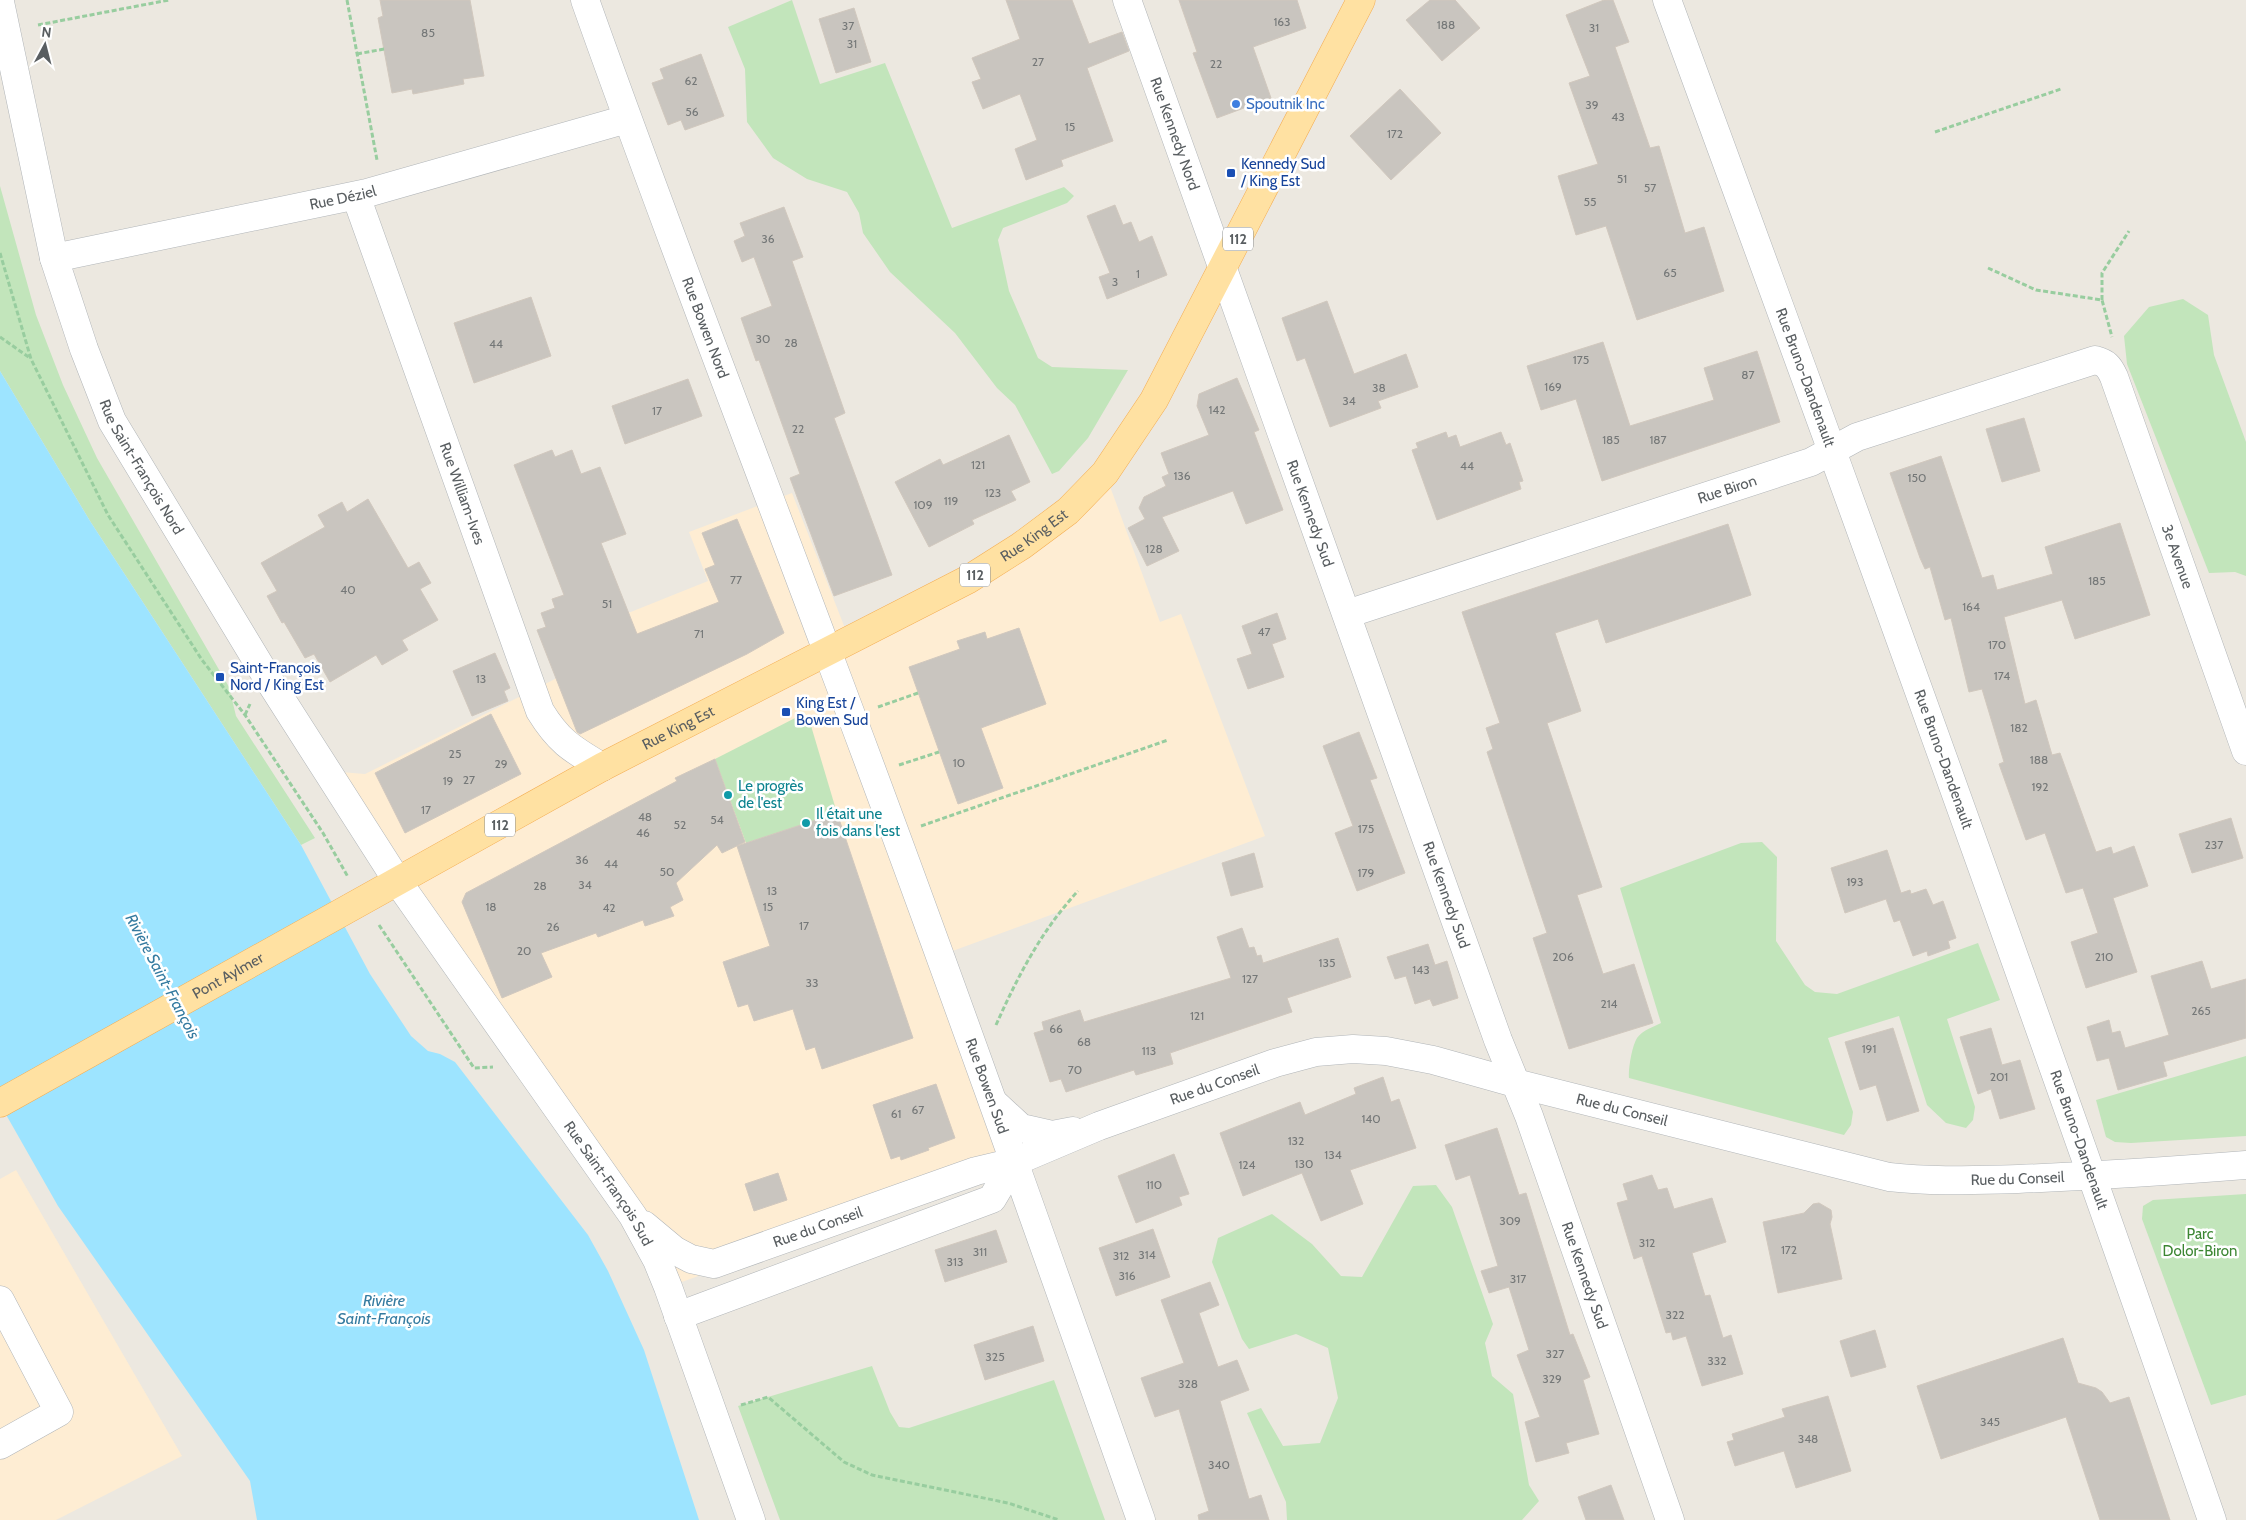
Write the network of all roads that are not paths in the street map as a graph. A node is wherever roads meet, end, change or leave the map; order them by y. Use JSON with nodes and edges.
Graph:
{"nodes":[{"id":1,"x":585,"y":0,"type":"edge"},
{"id":2,"x":1127,"y":0,"type":"edge"},
{"id":3,"x":1361,"y":0,"type":"edge"},
{"id":4,"x":1667,"y":0,"type":"edge"},
{"id":5,"x":0,"y":2,"type":"edge"},
{"id":6,"x":627,"y":119,"type":"junction"},
{"id":7,"x":356,"y":196,"type":"junction"},
{"id":8,"x":54,"y":258,"type":"junction"},
{"id":9,"x":1223,"y":268,"type":"junction"},
{"id":10,"x":2107,"y":365,"type":"joint"},
{"id":11,"x":1832,"y":450,"type":"junction"},
{"id":12,"x":1347,"y":614,"type":"junction"},
{"id":13,"x":828,"y":653,"type":"junction"},
{"id":14,"x":2246,"y":751,"type":"edge"},
{"id":15,"x":602,"y":767,"type":"junction"},
{"id":16,"x":398,"y":882,"type":"junction"},
{"id":17,"x":1515,"y":1083,"type":"junction"},
{"id":18,"x":992,"y":1102,"type":"junction"},
{"id":19,"x":0,"y":1103,"type":"edge"},
{"id":20,"x":1099,"y":1126,"type":"junction"},
{"id":21,"x":1014,"y":1162,"type":"junction"},
{"id":22,"x":2246,"y":1166,"type":"edge"},
{"id":23,"x":2092,"y":1175,"type":"junction"},
{"id":24,"x":633,"y":1216,"type":"junction"},
{"id":25,"x":0,"y":1300,"type":"edge"},
{"id":26,"x":678,"y":1316,"type":"junction"},
{"id":27,"x":0,"y":1445,"type":"edge"},
{"id":28,"x":751,"y":1520,"type":"edge"},
{"id":29,"x":1141,"y":1520,"type":"edge"},
{"id":30,"x":1670,"y":1520,"type":"edge"},
{"id":31,"x":2212,"y":1520,"type":"edge"}],
"edges":[{"from":1,"to":6,"type":"street","name":"Rue Bowen Nord"},
{"from":2,"to":9,"type":"street","name":"Rue Kennedy Nord"},
{"from":3,"to":9,"type":"main road","name":"Rue King Est","number":"112"},
{"from":4,"to":11,"type":"street","name":"Rue Bruno-Dandenault"},
{"from":5,"to":8,"type":"street","name":"Rue Saint-François Nord"},
{"from":6,"to":7,"type":"street","name":"Rue Déziel"},
{"from":6,"to":13,"type":"street","name":"Rue Bowen Nord"},
{"from":7,"to":8,"type":"street","name":"Rue Déziel"},
{"from":7,"to":15,"type":"street","name":"Rue William-Ives"},
{"from":8,"to":16,"type":"street","name":"Rue Saint-François Nord"},
{"from":9,"to":12,"type":"street","name":"Rue Kennedy Sud"},
{"from":9,"to":13,"type":"main road","name":"Rue King Est","number":"112"},
{"from":10,"to":11,"type":"street","name":"Rue Biron"},
{"from":10,"to":14,"type":"street","name":"3e Avenue"},
{"from":11,"to":12,"type":"street","name":"Rue Biron"},
{"from":11,"to":23,"type":"street","name":"Rue Bruno-Dandenault"},
{"from":12,"to":17,"type":"street","name":"Rue Kennedy Sud"},
{"from":13,"to":15,"type":"main road","name":"Rue King Est","number":"112"},
{"from":13,"to":18,"type":"street","name":"Rue Bowen Sud"},
{"from":15,"to":16,"type":"main road","name":"Rue King Est","number":"112"},
{"from":16,"to":19,"type":"main road","name":"Pont Aylmer","number":"112"},
{"from":16,"to":24,"type":"street","name":"Rue Saint-François Sud"},
{"from":17,"to":20,"type":"street","name":"Rue du Conseil"},
{"from":17,"to":23,"type":"street","name":"Rue du Conseil"},
{"from":17,"to":30,"type":"street","name":"Rue Kennedy Sud"},
{"from":18,"to":20,"type":"street"},
{"from":18,"to":21,"type":"street","name":"Rue Bowen Sud"},
{"from":20,"to":21,"type":"street","name":"Rue du Conseil"},
{"from":21,"to":24,"type":"street","name":"Rue du Conseil"},
{"from":21,"to":26,"type":"street"},
{"from":21,"to":29,"type":"street","name":"Rue Bowen Sud"},
{"from":22,"to":23,"type":"street","name":"Rue du Conseil"},
{"from":23,"to":31,"type":"street","name":"Rue Bruno-Dandenault"},
{"from":24,"to":26,"type":"street","name":"Rue Saint-François Sud"},
{"from":25,"to":27,"type":"street"},
{"from":26,"to":28,"type":"street","name":"Rue Saint-François Sud"}]}
